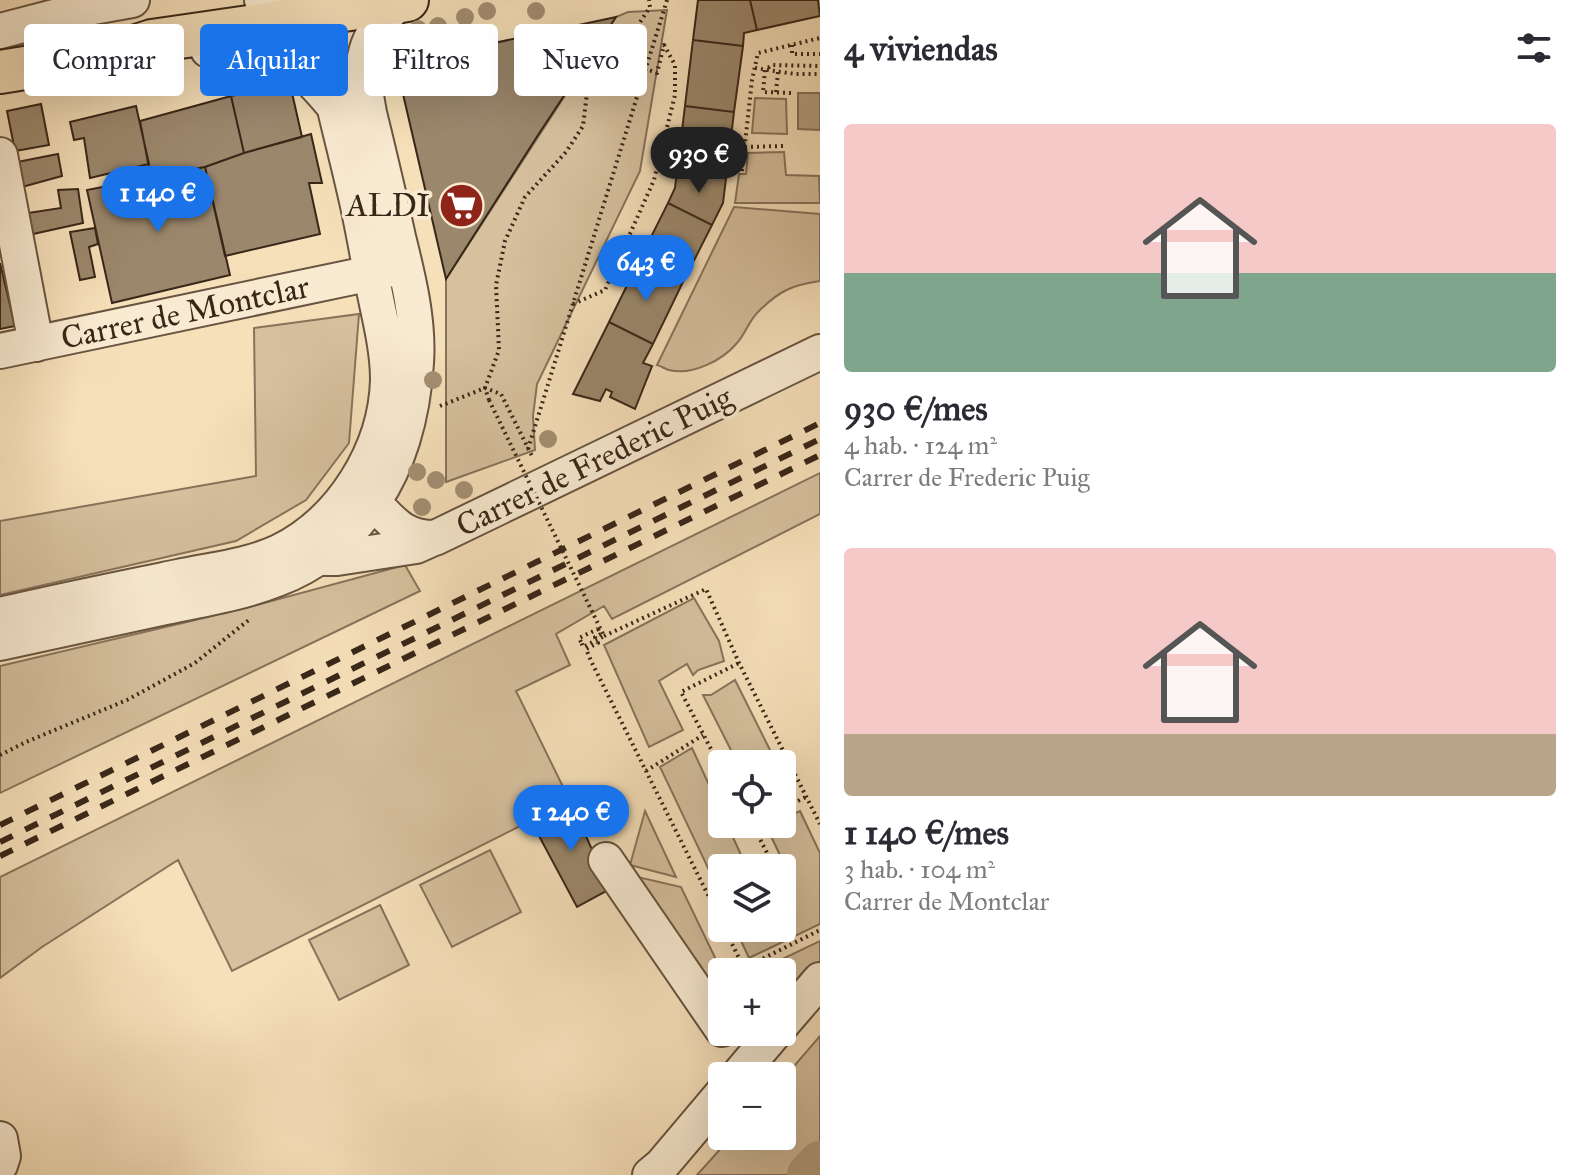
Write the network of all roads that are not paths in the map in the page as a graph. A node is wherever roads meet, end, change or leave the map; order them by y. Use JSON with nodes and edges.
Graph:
{"nodes":[{"id":1,"x":37,"y":0,"type":"edge"},
{"id":2,"x":132,"y":0,"type":"edge"},
{"id":3,"x":262,"y":0,"type":"edge"},
{"id":4,"x":269,"y":0,"type":"edge"},
{"id":5,"x":406,"y":0,"type":"edge"},
{"id":6,"x":88,"y":3,"type":"edge"},
{"id":7,"x":323,"y":15,"type":"edge"},
{"id":8,"x":380,"y":24,"type":"edge"},
{"id":9,"x":184,"y":36,"type":"edge"},
{"id":10,"x":1,"y":37,"type":"edge"},
{"id":11,"x":184,"y":53,"type":"edge"},
{"id":12,"x":24,"y":68,"type":"edge"},
{"id":13,"x":0,"y":72,"type":"edge"},
{"id":14,"x":364,"y":89,"type":"edge"},
{"id":15,"x":366,"y":96,"type":"edge"},
{"id":16,"x":335,"y":106,"type":"junction"},
{"id":17,"x":0,"y":155,"type":"edge"},
{"id":18,"x":405,"y":266,"type":"junction"},
{"id":19,"x":371,"y":273,"type":"junction"},
{"id":20,"x":36,"y":344,"type":"junction"},
{"id":21,"x":0,"y":351,"type":"edge"},
{"id":22,"x":820,"y":352,"type":"edge"},
{"id":23,"x":373,"y":502,"type":"junction"},
{"id":24,"x":435,"y":538,"type":"junction"},
{"id":25,"x":277,"y":553,"type":"junction"},
{"id":26,"x":319,"y":558,"type":"junction"},
{"id":27,"x":0,"y":615,"type":"edge"},
{"id":28,"x":0,"y":643,"type":"edge"},
{"id":29,"x":606,"y":860,"type":"dead end"},
{"id":30,"x":820,"y":980,"type":"edge"},
{"id":31,"x":708,"y":1008,"type":"edge"},
{"id":32,"x":796,"y":1008,"type":"edge"},
{"id":33,"x":763,"y":1046,"type":"edge"},
{"id":34,"x":750,"y":1062,"type":"edge"},
{"id":35,"x":708,"y":1111,"type":"edge"},
{"id":36,"x":650,"y":1175,"type":"edge"}],
"edges":[{"from":1,"to":10,"type":"street"},
{"from":2,"to":6,"type":"street"},
{"from":3,"to":4,"type":"street"},
{"from":4,"to":7,"type":"street"},
{"from":4,"to":10,"type":"main road"},
{"from":5,"to":7,"type":"main road"},
{"from":5,"to":8,"type":"street"},
{"from":6,"to":10,"type":"street"},
{"from":7,"to":9,"type":"main road"},
{"from":7,"to":14,"type":"street"},
{"from":7,"to":16,"type":"street"},
{"from":11,"to":16,"type":"street"},
{"from":12,"to":13,"type":"main road"},
{"from":15,"to":18,"type":"street"},
{"from":16,"to":19,"type":"street"},
{"from":17,"to":20,"type":"street"},
{"from":18,"to":19,"type":"street","name":"Carrer de Montclar"},
{"from":18,"to":23,"type":"street"},
{"from":19,"to":20,"type":"street","name":"Carrer de Montclar"},
{"from":19,"to":25,"type":"street"},
{"from":20,"to":21,"type":"street","name":"Carrer de Montclar"},
{"from":22,"to":24,"type":"street","name":"Carrer de Frederic Puig"},
{"from":23,"to":24,"type":"street","name":"Carrer de Frederic Puig"},
{"from":23,"to":26,"type":"street"},
{"from":24,"to":26,"type":"street"},
{"from":25,"to":26,"type":"street"},
{"from":25,"to":27,"type":"street"},
{"from":26,"to":28,"type":"street"},
{"from":29,"to":31,"type":"street"},
{"from":30,"to":32,"type":"street"},
{"from":33,"to":34,"type":"street"},
{"from":35,"to":36,"type":"street"}]}
